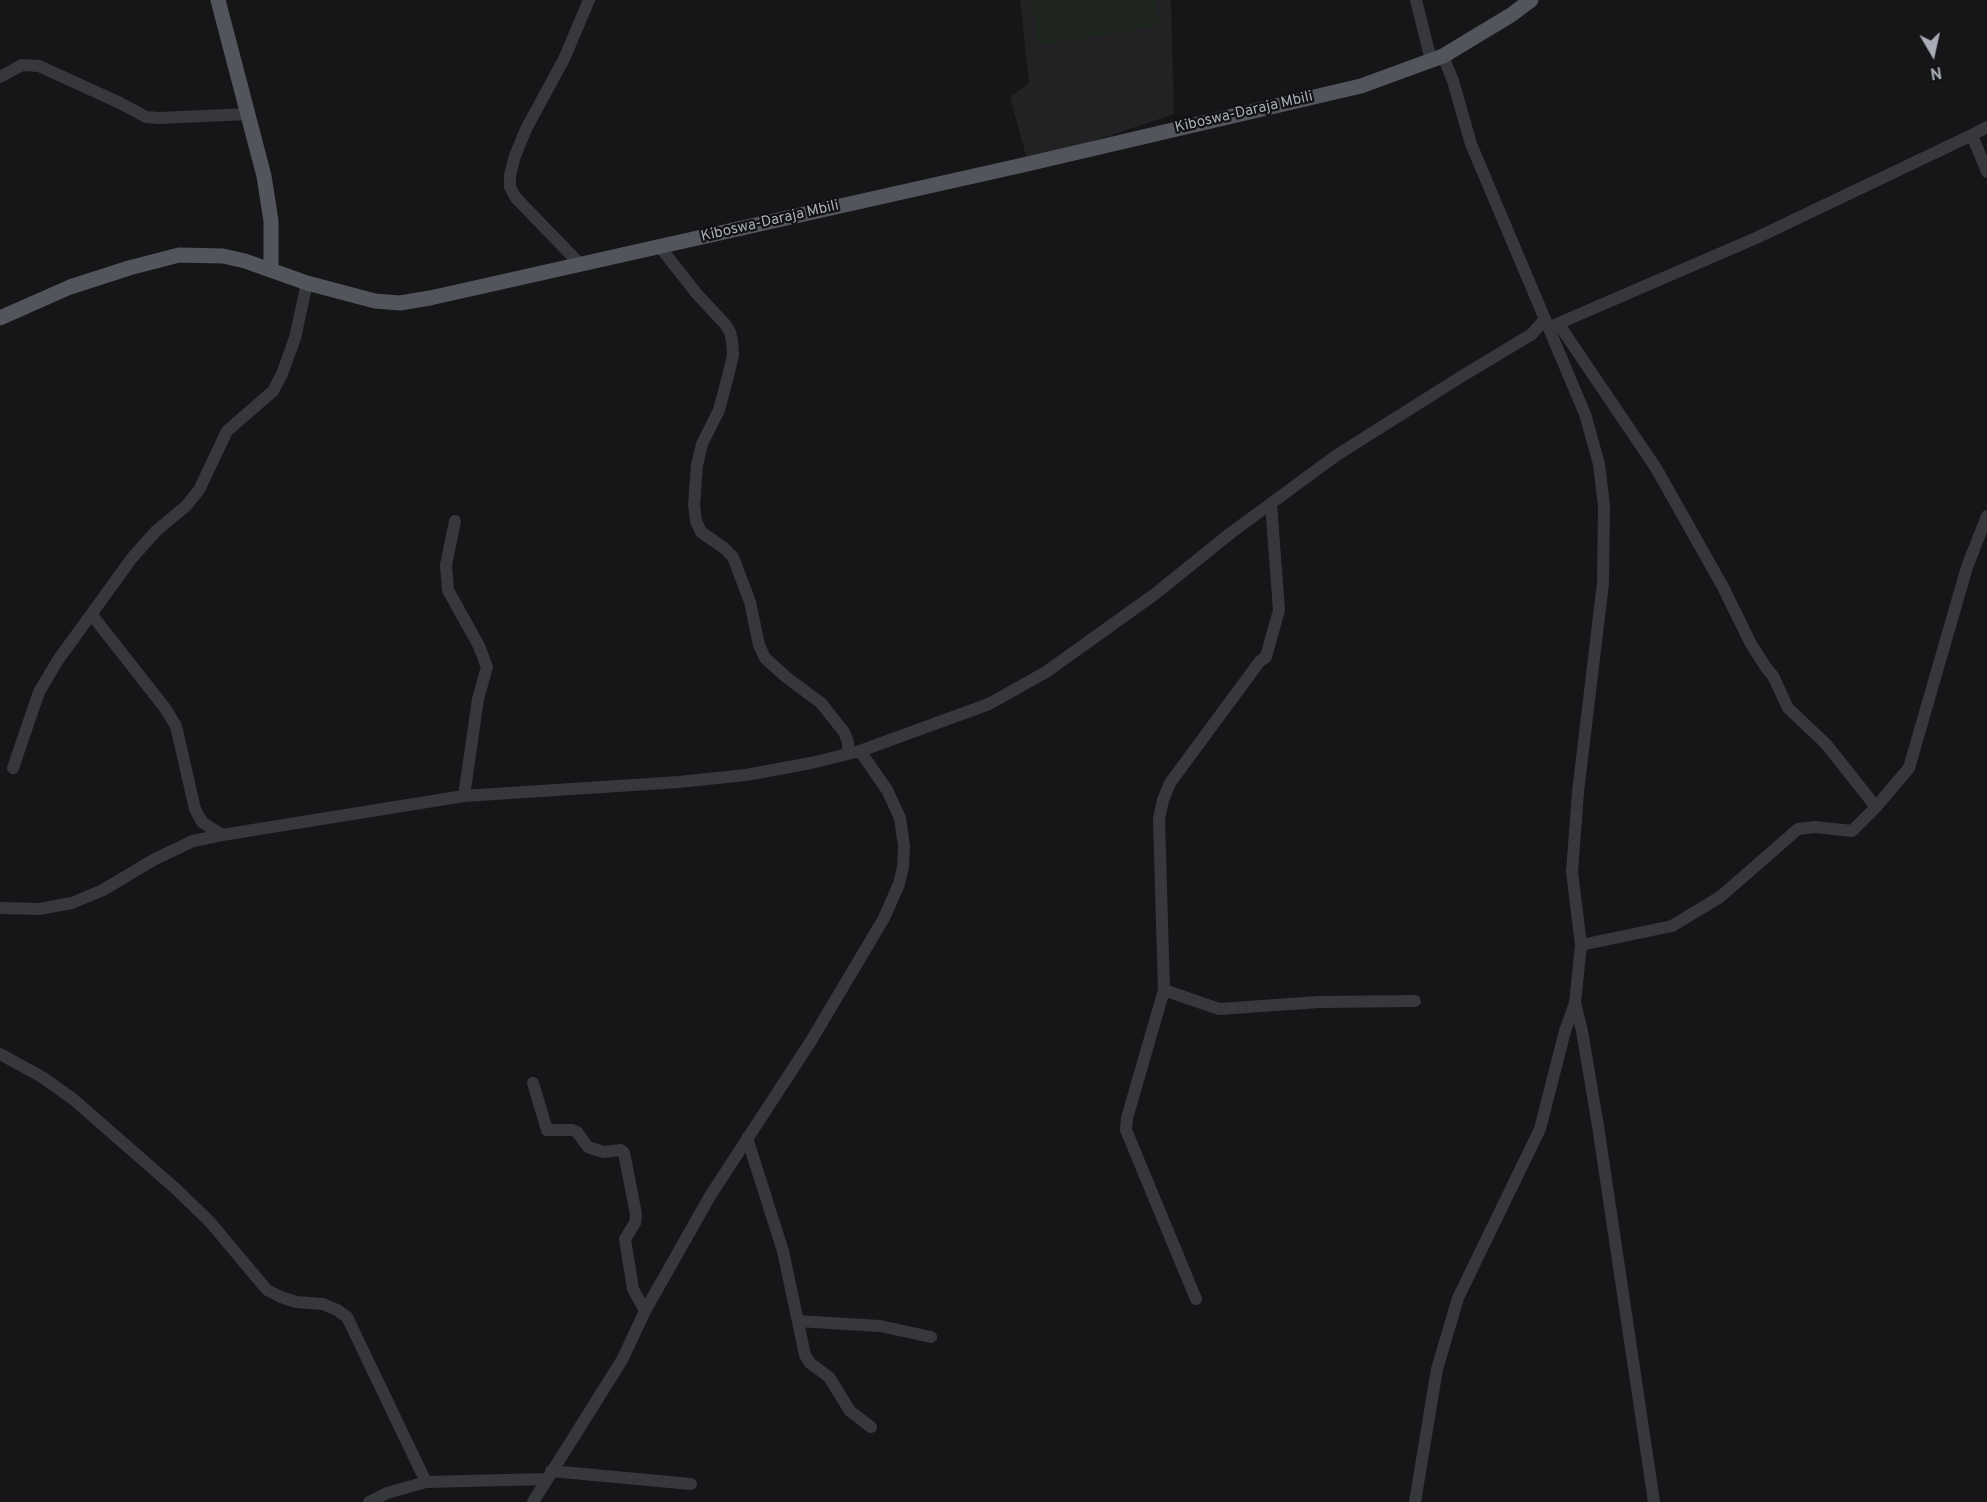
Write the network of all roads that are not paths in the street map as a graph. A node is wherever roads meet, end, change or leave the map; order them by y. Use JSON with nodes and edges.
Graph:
{"nodes":[{"id":1,"x":218,"y":0,"type":"edge"},
{"id":2,"x":589,"y":0,"type":"edge"},
{"id":3,"x":1416,"y":0,"type":"edge"},
{"id":4,"x":1531,"y":0,"type":"edge"},
{"id":5,"x":1437,"y":58,"type":"junction"},
{"id":6,"x":0,"y":77,"type":"edge"},
{"id":7,"x":248,"y":114,"type":"junction"},
{"id":8,"x":1987,"y":127,"type":"edge"},
{"id":9,"x":1972,"y":135,"type":"junction"},
{"id":10,"x":1987,"y":172,"type":"edge"},
{"id":11,"x":660,"y":247,"type":"junction"},
{"id":12,"x":580,"y":264,"type":"junction"},
{"id":13,"x":271,"y":269,"type":"junction"},
{"id":14,"x":307,"y":283,"type":"junction"},
{"id":15,"x":0,"y":318,"type":"edge"},
{"id":16,"x":1546,"y":323,"type":"junction"},
{"id":17,"x":1562,"y":328,"type":"dead end"},
{"id":18,"x":1270,"y":504,"type":"junction"},
{"id":19,"x":1987,"y":516,"type":"edge"},
{"id":20,"x":455,"y":521,"type":"dead end"},
{"id":21,"x":92,"y":615,"type":"junction"},
{"id":22,"x":854,"y":752,"type":"junction"},
{"id":23,"x":13,"y":768,"type":"dead end"},
{"id":24,"x":464,"y":796,"type":"junction"},
{"id":25,"x":1876,"y":807,"type":"junction"},
{"id":26,"x":222,"y":835,"type":"junction"},
{"id":27,"x":0,"y":908,"type":"edge"},
{"id":28,"x":1581,"y":945,"type":"junction"},
{"id":29,"x":1164,"y":990,"type":"junction"},
{"id":30,"x":1415,"y":1001,"type":"dead end"},
{"id":31,"x":1575,"y":1003,"type":"junction"},
{"id":32,"x":0,"y":1054,"type":"edge"},
{"id":33,"x":533,"y":1083,"type":"dead end"},
{"id":34,"x":747,"y":1138,"type":"junction"},
{"id":35,"x":1196,"y":1299,"type":"dead end"},
{"id":36,"x":645,"y":1311,"type":"junction"},
{"id":37,"x":798,"y":1321,"type":"junction"},
{"id":38,"x":931,"y":1337,"type":"dead end"},
{"id":39,"x":871,"y":1427,"type":"dead end"},
{"id":40,"x":548,"y":1475,"type":"junction"},
{"id":41,"x":426,"y":1482,"type":"junction"},
{"id":42,"x":691,"y":1484,"type":"dead end"},
{"id":43,"x":369,"y":1502,"type":"edge"},
{"id":44,"x":533,"y":1502,"type":"edge"},
{"id":45,"x":1415,"y":1502,"type":"edge"},
{"id":46,"x":1654,"y":1502,"type":"edge"}],
"edges":[{"from":1,"to":7,"type":"main road"},
{"from":2,"to":12,"type":"street"},
{"from":3,"to":5,"type":"street"},
{"from":4,"to":5,"type":"main road","name":"Kiboswa-Daraja Mbili"},
{"from":5,"to":11,"type":"main road","name":"Kiboswa-Daraja Mbili"},
{"from":5,"to":16,"type":"street"},
{"from":6,"to":7,"type":"street"},
{"from":7,"to":13,"type":"main road"},
{"from":8,"to":9,"type":"street"},
{"from":9,"to":10,"type":"street"},
{"from":9,"to":16,"type":"street"},
{"from":11,"to":12,"type":"main road","name":"Kiboswa-Daraja Mbili"},
{"from":11,"to":22,"type":"street"},
{"from":12,"to":14,"type":"main road","name":"Kiboswa-Daraja Mbili"},
{"from":13,"to":14,"type":"main road","name":"Kiboswa-Daraja Mbili"},
{"from":13,"to":15,"type":"main road","name":"Kiboswa-Daraja Mbili"},
{"from":14,"to":21,"type":"street"},
{"from":16,"to":18,"type":"street"},
{"from":16,"to":28,"type":"street"},
{"from":17,"to":25,"type":"street"},
{"from":18,"to":22,"type":"street"},
{"from":18,"to":29,"type":"street"},
{"from":19,"to":25,"type":"street"},
{"from":20,"to":24,"type":"street"},
{"from":21,"to":23,"type":"street"},
{"from":21,"to":26,"type":"street"},
{"from":22,"to":24,"type":"street"},
{"from":22,"to":34,"type":"street"},
{"from":24,"to":26,"type":"street"},
{"from":25,"to":28,"type":"street"},
{"from":26,"to":27,"type":"street"},
{"from":28,"to":31,"type":"street"},
{"from":29,"to":30,"type":"street"},
{"from":29,"to":35,"type":"street"},
{"from":31,"to":45,"type":"street"},
{"from":31,"to":46,"type":"street"},
{"from":32,"to":41,"type":"street"},
{"from":33,"to":36,"type":"street"},
{"from":34,"to":36,"type":"street"},
{"from":34,"to":37,"type":"street"},
{"from":36,"to":40,"type":"street"},
{"from":37,"to":38,"type":"street"},
{"from":37,"to":39,"type":"street"},
{"from":40,"to":41,"type":"street"},
{"from":40,"to":42,"type":"street"},
{"from":40,"to":44,"type":"street"},
{"from":41,"to":43,"type":"street"}]}
